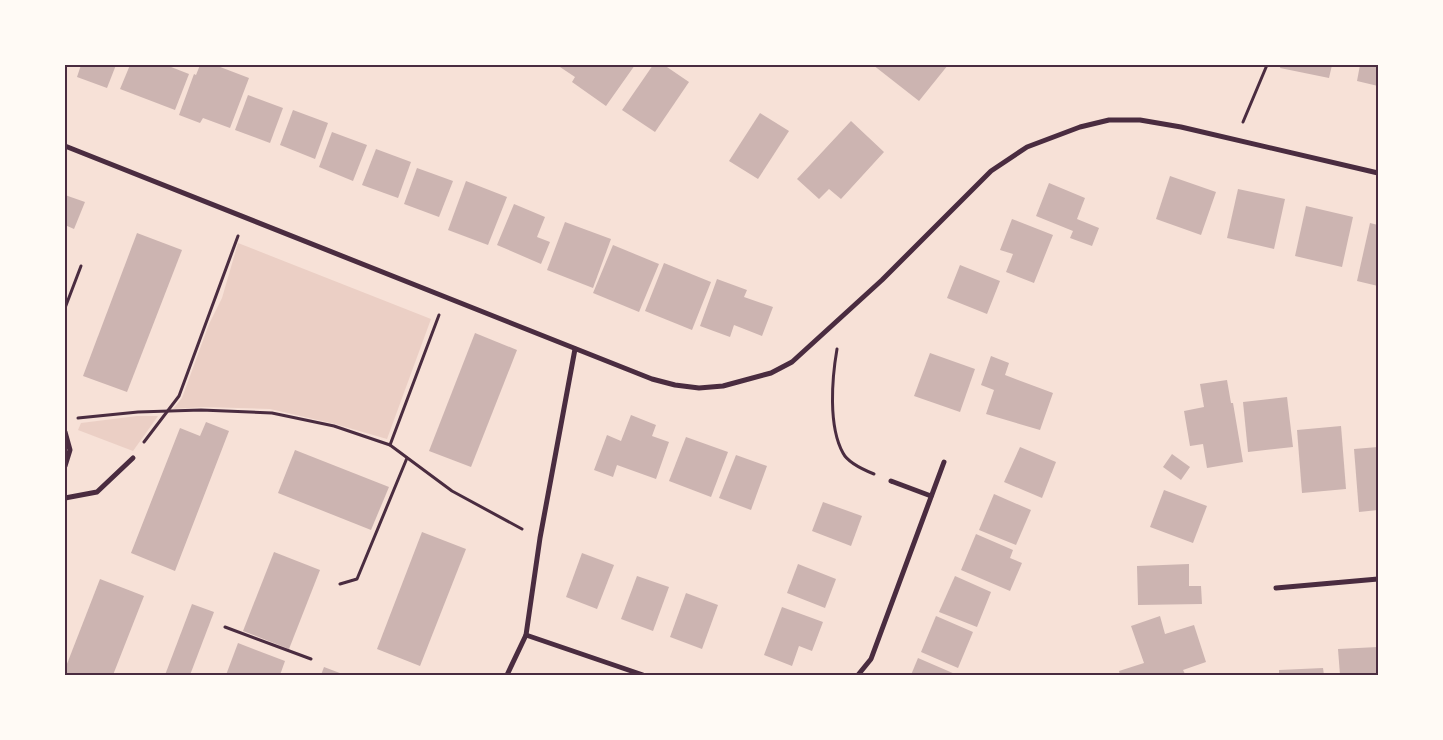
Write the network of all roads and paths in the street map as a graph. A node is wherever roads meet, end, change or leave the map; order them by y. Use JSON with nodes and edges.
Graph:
{"nodes":[{"id":1,"x":1267,"y":65,"type":"edge"},
{"id":2,"x":1236,"y":140,"type":"junction"},
{"id":3,"x":65,"y":146,"type":"edge"},
{"id":4,"x":1378,"y":174,"type":"edge"},
{"id":5,"x":245,"y":216,"type":"junction"},
{"id":6,"x":81,"y":266,"type":"dead end"},
{"id":7,"x":446,"y":297,"type":"junction"},
{"id":8,"x":65,"y":308,"type":"edge"},
{"id":9,"x":842,"y":318,"type":"junction"},
{"id":10,"x":574,"y":349,"type":"junction"},
{"id":11,"x":168,"y":412,"type":"junction"},
{"id":12,"x":74,"y":419,"type":"dead end"},
{"id":13,"x":65,"y":432,"type":"edge"},
{"id":14,"x":390,"y":446,"type":"junction"},
{"id":15,"x":133,"y":458,"type":"joint"},
{"id":16,"x":407,"y":458,"type":"junction"},
{"id":17,"x":944,"y":462,"type":"dead end"},
{"id":18,"x":65,"y":466,"type":"edge"},
{"id":19,"x":891,"y":481,"type":"joint"},
{"id":20,"x":931,"y":496,"type":"junction"},
{"id":21,"x":65,"y":498,"type":"edge"},
{"id":22,"x":540,"y":538,"type":"junction"},
{"id":23,"x":1378,"y":579,"type":"edge"},
{"id":24,"x":340,"y":584,"type":"dead end"},
{"id":25,"x":1276,"y":588,"type":"dead end"},
{"id":26,"x":225,"y":627,"type":"dead end"},
{"id":27,"x":526,"y":635,"type":"junction"},
{"id":28,"x":311,"y":658,"type":"dead end"},
{"id":29,"x":507,"y":675,"type":"edge"},
{"id":30,"x":643,"y":675,"type":"edge"},
{"id":31,"x":858,"y":675,"type":"edge"}],
"edges":[{"from":1,"to":2,"type":"path"},
{"from":2,"to":4,"type":"street"},
{"from":2,"to":9,"type":"street"},
{"from":3,"to":5,"type":"street"},
{"from":5,"to":7,"type":"street"},
{"from":5,"to":11,"type":"path"},
{"from":6,"to":8,"type":"path"},
{"from":7,"to":10,"type":"street"},
{"from":7,"to":14,"type":"path"},
{"from":9,"to":10,"type":"street"},
{"from":9,"to":19,"type":"path"},
{"from":10,"to":22,"type":"street"},
{"from":11,"to":12,"type":"path"},
{"from":11,"to":14,"type":"path"},
{"from":11,"to":15,"type":"path"},
{"from":13,"to":18,"type":"street"},
{"from":14,"to":16,"type":"path"},
{"from":15,"to":21,"type":"street"},
{"from":16,"to":22,"type":"path"},
{"from":16,"to":24,"type":"path"},
{"from":17,"to":20,"type":"street"},
{"from":19,"to":20,"type":"street"},
{"from":20,"to":31,"type":"street"},
{"from":22,"to":27,"type":"street"},
{"from":23,"to":25,"type":"street"},
{"from":26,"to":28,"type":"path"},
{"from":27,"to":29,"type":"street"},
{"from":27,"to":30,"type":"street"}]}
